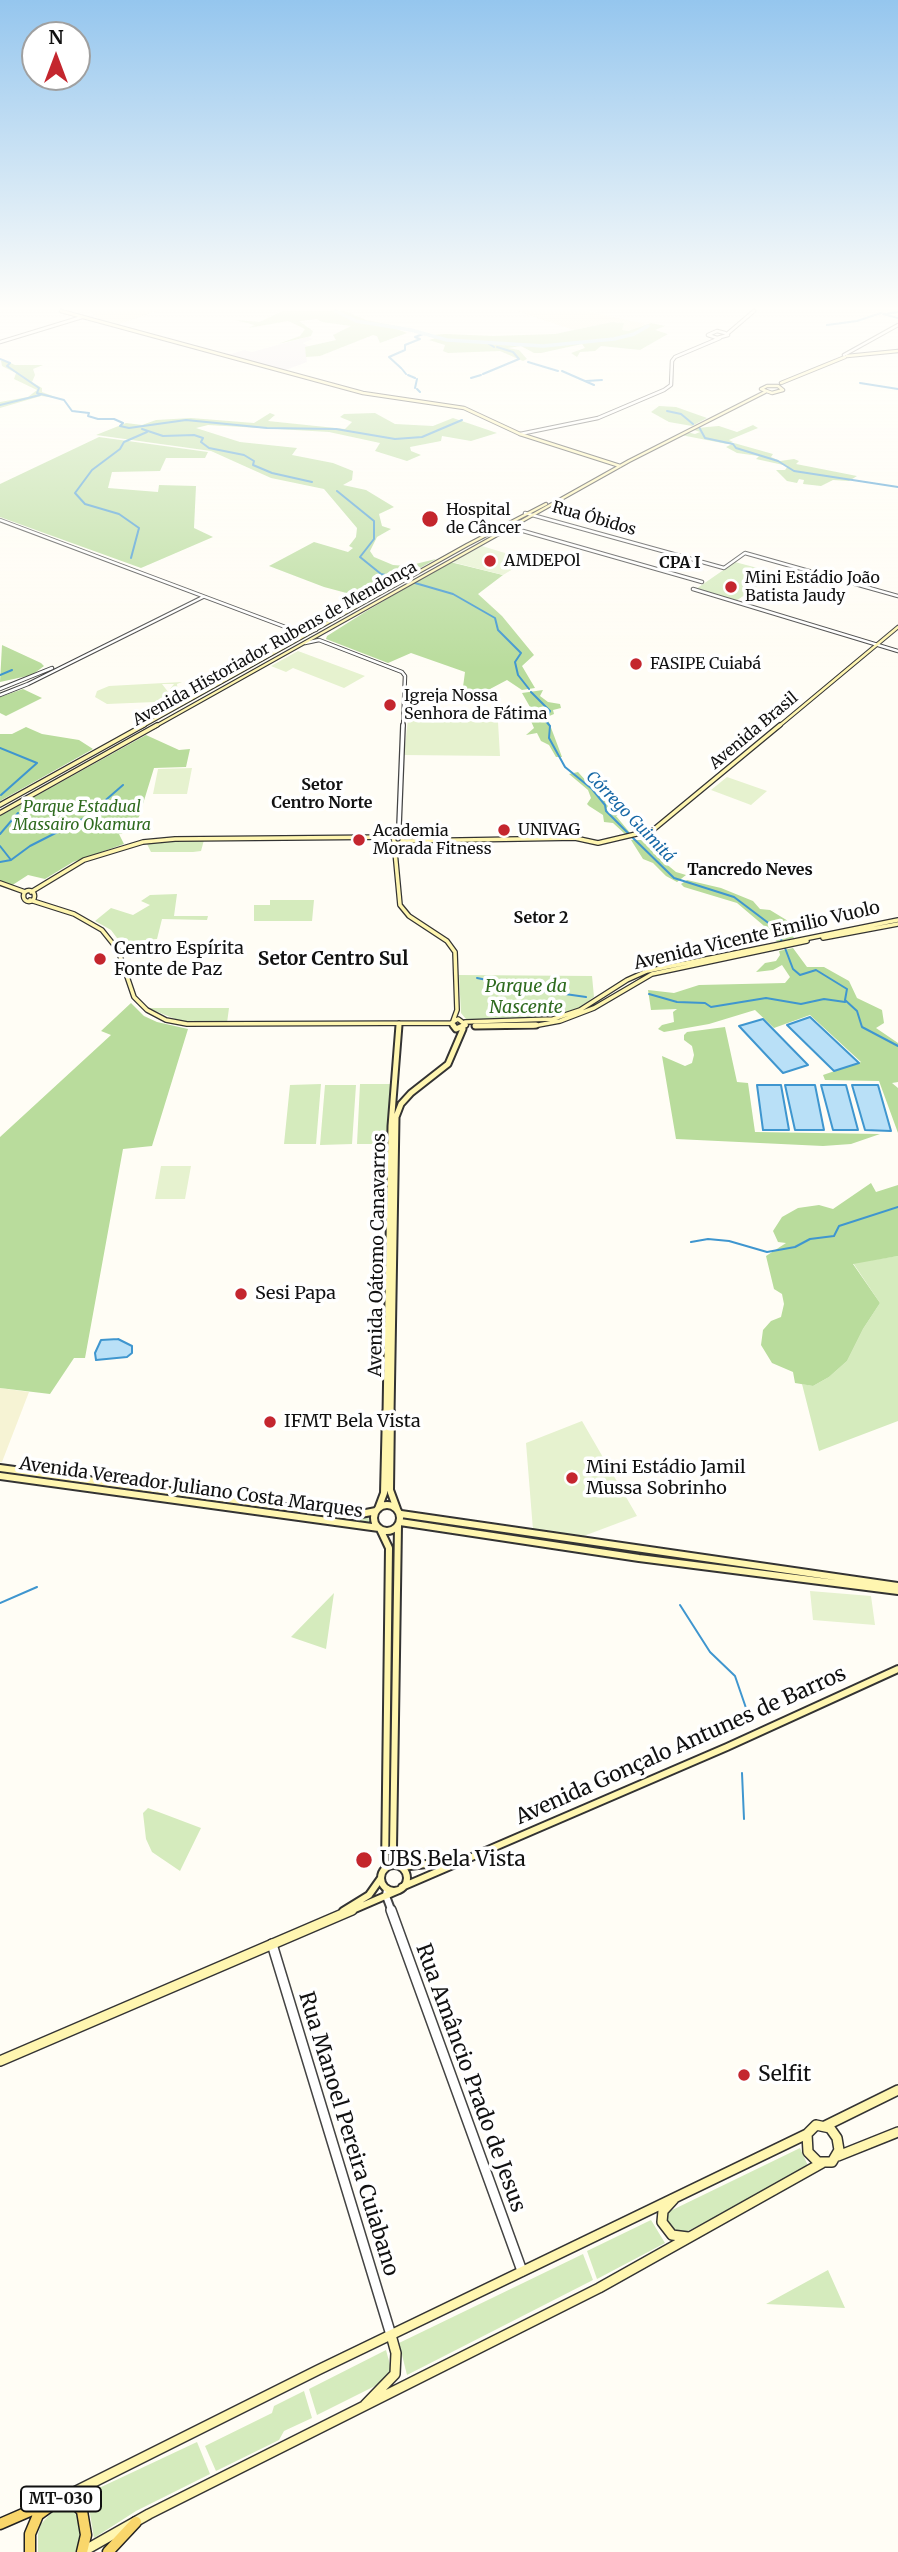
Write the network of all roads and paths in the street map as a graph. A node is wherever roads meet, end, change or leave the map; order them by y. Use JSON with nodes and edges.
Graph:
{"nodes":[{"id":1,"x":512,"y":430,"type":"edge"},
{"id":2,"x":539,"y":430,"type":"edge"},
{"id":3,"x":689,"y":430,"type":"edge"},
{"id":4,"x":520,"y":434,"type":"junction"},
{"id":5,"x":620,"y":466,"type":"junction"},
{"id":6,"x":545,"y":506,"type":"junction"},
{"id":7,"x":525,"y":513,"type":"junction"},
{"id":8,"x":533,"y":514,"type":"junction"},
{"id":9,"x":0,"y":520,"type":"edge"},
{"id":10,"x":509,"y":527,"type":"junction"},
{"id":11,"x":201,"y":596,"type":"junction"},
{"id":12,"x":898,"y":596,"type":"edge"},
{"id":13,"x":898,"y":627,"type":"edge"},
{"id":14,"x":323,"y":630,"type":"junction"},
{"id":15,"x":296,"y":631,"type":"junction"},
{"id":16,"x":298,"y":641,"type":"junction"},
{"id":17,"x":304,"y":643,"type":"junction"},
{"id":18,"x":332,"y":644,"type":"junction"},
{"id":19,"x":877,"y":644,"type":"junction"},
{"id":20,"x":898,"y":651,"type":"edge"},
{"id":21,"x":22,"y":681,"type":"junction"},
{"id":22,"x":28,"y":684,"type":"junction"},
{"id":23,"x":8,"y":686,"type":"junction"},
{"id":24,"x":0,"y":689,"type":"edge"},
{"id":25,"x":14,"y":691,"type":"junction"},
{"id":26,"x":0,"y":695,"type":"edge"},
{"id":27,"x":0,"y":805,"type":"edge"},
{"id":28,"x":0,"y":813,"type":"edge"},
{"id":29,"x":399,"y":826,"type":"junction"},
{"id":30,"x":575,"y":838,"type":"joint"},
{"id":31,"x":618,"y":838,"type":"joint"},
{"id":32,"x":628,"y":838,"type":"joint"},
{"id":33,"x":348,"y":839,"type":"joint"},
{"id":34,"x":393,"y":839,"type":"junction"},
{"id":35,"x":402,"y":839,"type":"junction"},
{"id":36,"x":419,"y":839,"type":"joint"},
{"id":37,"x":397,"y":851,"type":"junction"},
{"id":38,"x":0,"y":885,"type":"edge"},
{"id":39,"x":30,"y":894,"type":"junction"},
{"id":40,"x":30,"y":900,"type":"junction"},
{"id":41,"x":44,"y":902,"type":"junction"},
{"id":42,"x":898,"y":922,"type":"edge"},
{"id":43,"x":457,"y":1010,"type":"junction"},
{"id":44,"x":451,"y":1023,"type":"junction"},
{"id":45,"x":399,"y":1024,"type":"junction"},
{"id":46,"x":464,"y":1024,"type":"junction"},
{"id":47,"x":0,"y":1468,"type":"edge"},
{"id":48,"x":0,"y":1476,"type":"edge"},
{"id":49,"x":377,"y":1510,"type":"junction"},
{"id":50,"x":399,"y":1518,"type":"junction"},
{"id":51,"x":380,"y":1528,"type":"junction"},
{"id":52,"x":898,"y":1586,"type":"edge"},
{"id":53,"x":898,"y":1591,"type":"edge"},
{"id":54,"x":898,"y":1669,"type":"edge"},
{"id":55,"x":477,"y":1853,"type":"junction"},
{"id":56,"x":400,"y":1866,"type":"junction"},
{"id":57,"x":385,"y":1869,"type":"junction"},
{"id":58,"x":381,"y":1878,"type":"junction"},
{"id":59,"x":401,"y":1889,"type":"junction"},
{"id":60,"x":387,"y":1892,"type":"junction"},
{"id":61,"x":340,"y":1913,"type":"junction"},
{"id":62,"x":272,"y":1944,"type":"junction"},
{"id":63,"x":0,"y":2061,"type":"edge"},
{"id":64,"x":898,"y":2090,"type":"edge"},
{"id":65,"x":825,"y":2126,"type":"junction"},
{"id":66,"x":898,"y":2132,"type":"edge"},
{"id":67,"x":807,"y":2133,"type":"junction"},
{"id":68,"x":838,"y":2156,"type":"junction"},
{"id":69,"x":822,"y":2163,"type":"junction"},
{"id":70,"x":676,"y":2196,"type":"junction"},
{"id":71,"x":690,"y":2237,"type":"junction"},
{"id":72,"x":522,"y":2271,"type":"junction"},
{"id":73,"x":391,"y":2335,"type":"junction"},
{"id":74,"x":363,"y":2407,"type":"junction"},
{"id":75,"x":55,"y":2501,"type":"junction"},
{"id":76,"x":136,"y":2522,"type":"junction"},
{"id":77,"x":0,"y":2524,"type":"edge"},
{"id":78,"x":30,"y":2552,"type":"edge"},
{"id":79,"x":82,"y":2552,"type":"edge"},
{"id":80,"x":108,"y":2552,"type":"edge"}],
"edges":[{"from":1,"to":4,"type":"main road"},
{"from":2,"to":4,"type":"street"},
{"from":3,"to":5,"type":"main road","name":"Avenida Historiador Rubens de Mendonça"},
{"from":4,"to":5,"type":"main road"},
{"from":5,"to":6,"type":"main road","name":"Avenida Historiador Rubens de Mendonça"},
{"from":6,"to":7,"type":"main road","name":"Avenida Historiador Rubens de Mendonça"},
{"from":6,"to":8,"type":"main road","name":"Avenida Historiador Rubens de Mendonça"},
{"from":7,"to":8,"type":"street","name":"Rua Óbidos"},
{"from":7,"to":14,"type":"main road","name":"Avenida Historiador Rubens de Mendonça"},
{"from":8,"to":10,"type":"main road","name":"Avenida Historiador Rubens de Mendonça"},
{"from":8,"to":12,"type":"street","name":"Rua Óbidos"},
{"from":9,"to":11,"type":"street"},
{"from":10,"to":14,"type":"main road","name":"Avenida Historiador Rubens de Mendonça"},
{"from":10,"to":19,"type":"street"},
{"from":11,"to":15,"type":"street"},
{"from":11,"to":21,"type":"street"},
{"from":11,"to":22,"type":"street"},
{"from":13,"to":19,"type":"main road","name":"Avenida Brasil"},
{"from":14,"to":15,"type":"street"},
{"from":14,"to":16,"type":"main road","name":"Avenida Historiador Rubens de Mendonça"},
{"from":14,"to":17,"type":"main road","name":"Avenida Historiador Rubens de Mendonça"},
{"from":14,"to":18,"type":"street"},
{"from":15,"to":16,"type":"street"},
{"from":16,"to":27,"type":"main road","name":"Avenida Historiador Rubens de Mendonça"},
{"from":17,"to":18,"type":"street"},
{"from":17,"to":28,"type":"main road","name":"Avenida Historiador Rubens de Mendonça"},
{"from":18,"to":29,"type":"street"},
{"from":19,"to":20,"type":"street"},
{"from":19,"to":32,"type":"main road","name":"Avenida Brasil"},
{"from":21,"to":22,"type":"street"},
{"from":21,"to":23,"type":"street"},
{"from":22,"to":25,"type":"street"},
{"from":23,"to":24,"type":"street"},
{"from":23,"to":25,"type":"street"},
{"from":25,"to":26,"type":"street"},
{"from":29,"to":34,"type":"street"},
{"from":29,"to":35,"type":"street"},
{"from":30,"to":31,"type":"main road","name":"Avenida Brasil"},
{"from":30,"to":36,"type":"main road","name":"Avenida Brasil"},
{"from":31,"to":32,"type":"main road","name":"Avenida Brasil"},
{"from":33,"to":34,"type":"main road"},
{"from":33,"to":39,"type":"main road"},
{"from":34,"to":35,"type":"main road","name":"Avenida Brasil"},
{"from":34,"to":37,"type":"main road"},
{"from":35,"to":36,"type":"main road","name":"Avenida Brasil"},
{"from":35,"to":37,"type":"main road"},
{"from":37,"to":43,"type":"main road"},
{"from":38,"to":39,"type":"main road"},
{"from":39,"to":40,"type":"main road"},
{"from":39,"to":40,"type":"main road"},
{"from":39,"to":41,"type":"main road"},
{"from":40,"to":41,"type":"main road"},
{"from":41,"to":45,"type":"main road"},
{"from":42,"to":46,"type":"main road","name":"Avenida Vicente Emilio Vuolo"},
{"from":43,"to":44,"type":"main road"},
{"from":43,"to":46,"type":"main road"},
{"from":44,"to":45,"type":"main road"},
{"from":44,"to":46,"type":"main road"},
{"from":44,"to":46,"type":"main road"},
{"from":45,"to":49,"type":"main road","name":"Avenida Oátomo Canavarros"},
{"from":46,"to":50,"type":"main road","name":"Avenida Oátomo Canavarros"},
{"from":47,"to":49,"type":"main road","name":"Avenida Vereador Juliano Costa Marques"},
{"from":48,"to":51,"type":"main road","name":"Avenida Vereador Juliano Costa Marques"},
{"from":49,"to":50,"type":"main road"},
{"from":49,"to":51,"type":"main road"},
{"from":50,"to":51,"type":"main road"},
{"from":50,"to":52,"type":"main road"},
{"from":50,"to":53,"type":"main road"},
{"from":50,"to":56,"type":"main road","name":"Avenida Oátomo Canavarros"},
{"from":51,"to":57,"type":"main road"},
{"from":54,"to":55,"type":"main road","name":"Avenida Gonçalo Antunes de Barros"},
{"from":55,"to":56,"type":"main road","name":"Avenida Gonçalo Antunes de Barros"},
{"from":55,"to":59,"type":"main road","name":"Avenida Gonçalo Antunes de Barros"},
{"from":56,"to":57,"type":"main road"},
{"from":56,"to":59,"type":"main road"},
{"from":57,"to":58,"type":"main road"},
{"from":58,"to":60,"type":"main road"},
{"from":58,"to":61,"type":"main road","name":"Avenida Gonçalo Antunes de Barros"},
{"from":59,"to":60,"type":"main road","name":"Avenida Gonçalo Antunes de Barros"},
{"from":60,"to":61,"type":"main road","name":"Avenida Gonçalo Antunes de Barros"},
{"from":60,"to":72,"type":"street","name":"Rua Amâncio Prado de Jesus"},
{"from":61,"to":62,"type":"main road","name":"Avenida Gonçalo Antunes de Barros"},
{"from":62,"to":63,"type":"main road","name":"Avenida Gonçalo Antunes de Barros"},
{"from":62,"to":73,"type":"street","name":"Rua Manoel Pereira Cuiabano"},
{"from":64,"to":65,"type":"main road","number":"MT-030"},
{"from":65,"to":67,"type":"main road","number":"MT-030"},
{"from":65,"to":68,"type":"main road"},
{"from":66,"to":68,"type":"main road","number":"MT-030"},
{"from":67,"to":69,"type":"main road"},
{"from":67,"to":70,"type":"main road","number":"MT-030"},
{"from":68,"to":69,"type":"main road","number":"MT-030"},
{"from":69,"to":71,"type":"main road","number":"MT-030"},
{"from":70,"to":71,"type":"main road"},
{"from":70,"to":72,"type":"main road","number":"MT-030"},
{"from":71,"to":74,"type":"main road","number":"MT-030"},
{"from":72,"to":73,"type":"main road","number":"MT-030"},
{"from":73,"to":74,"type":"main road"},
{"from":73,"to":75,"type":"main road","number":"MT-030"},
{"from":74,"to":76,"type":"main road","number":"MT-030"},
{"from":75,"to":77,"type":"main road","number":"MT-030"},
{"from":75,"to":78,"type":"main road","number":"MT-030"},
{"from":75,"to":79,"type":"main road","number":"MT-030"},
{"from":76,"to":79,"type":"main road","number":"MT-030"},
{"from":76,"to":80,"type":"main road"}]}
